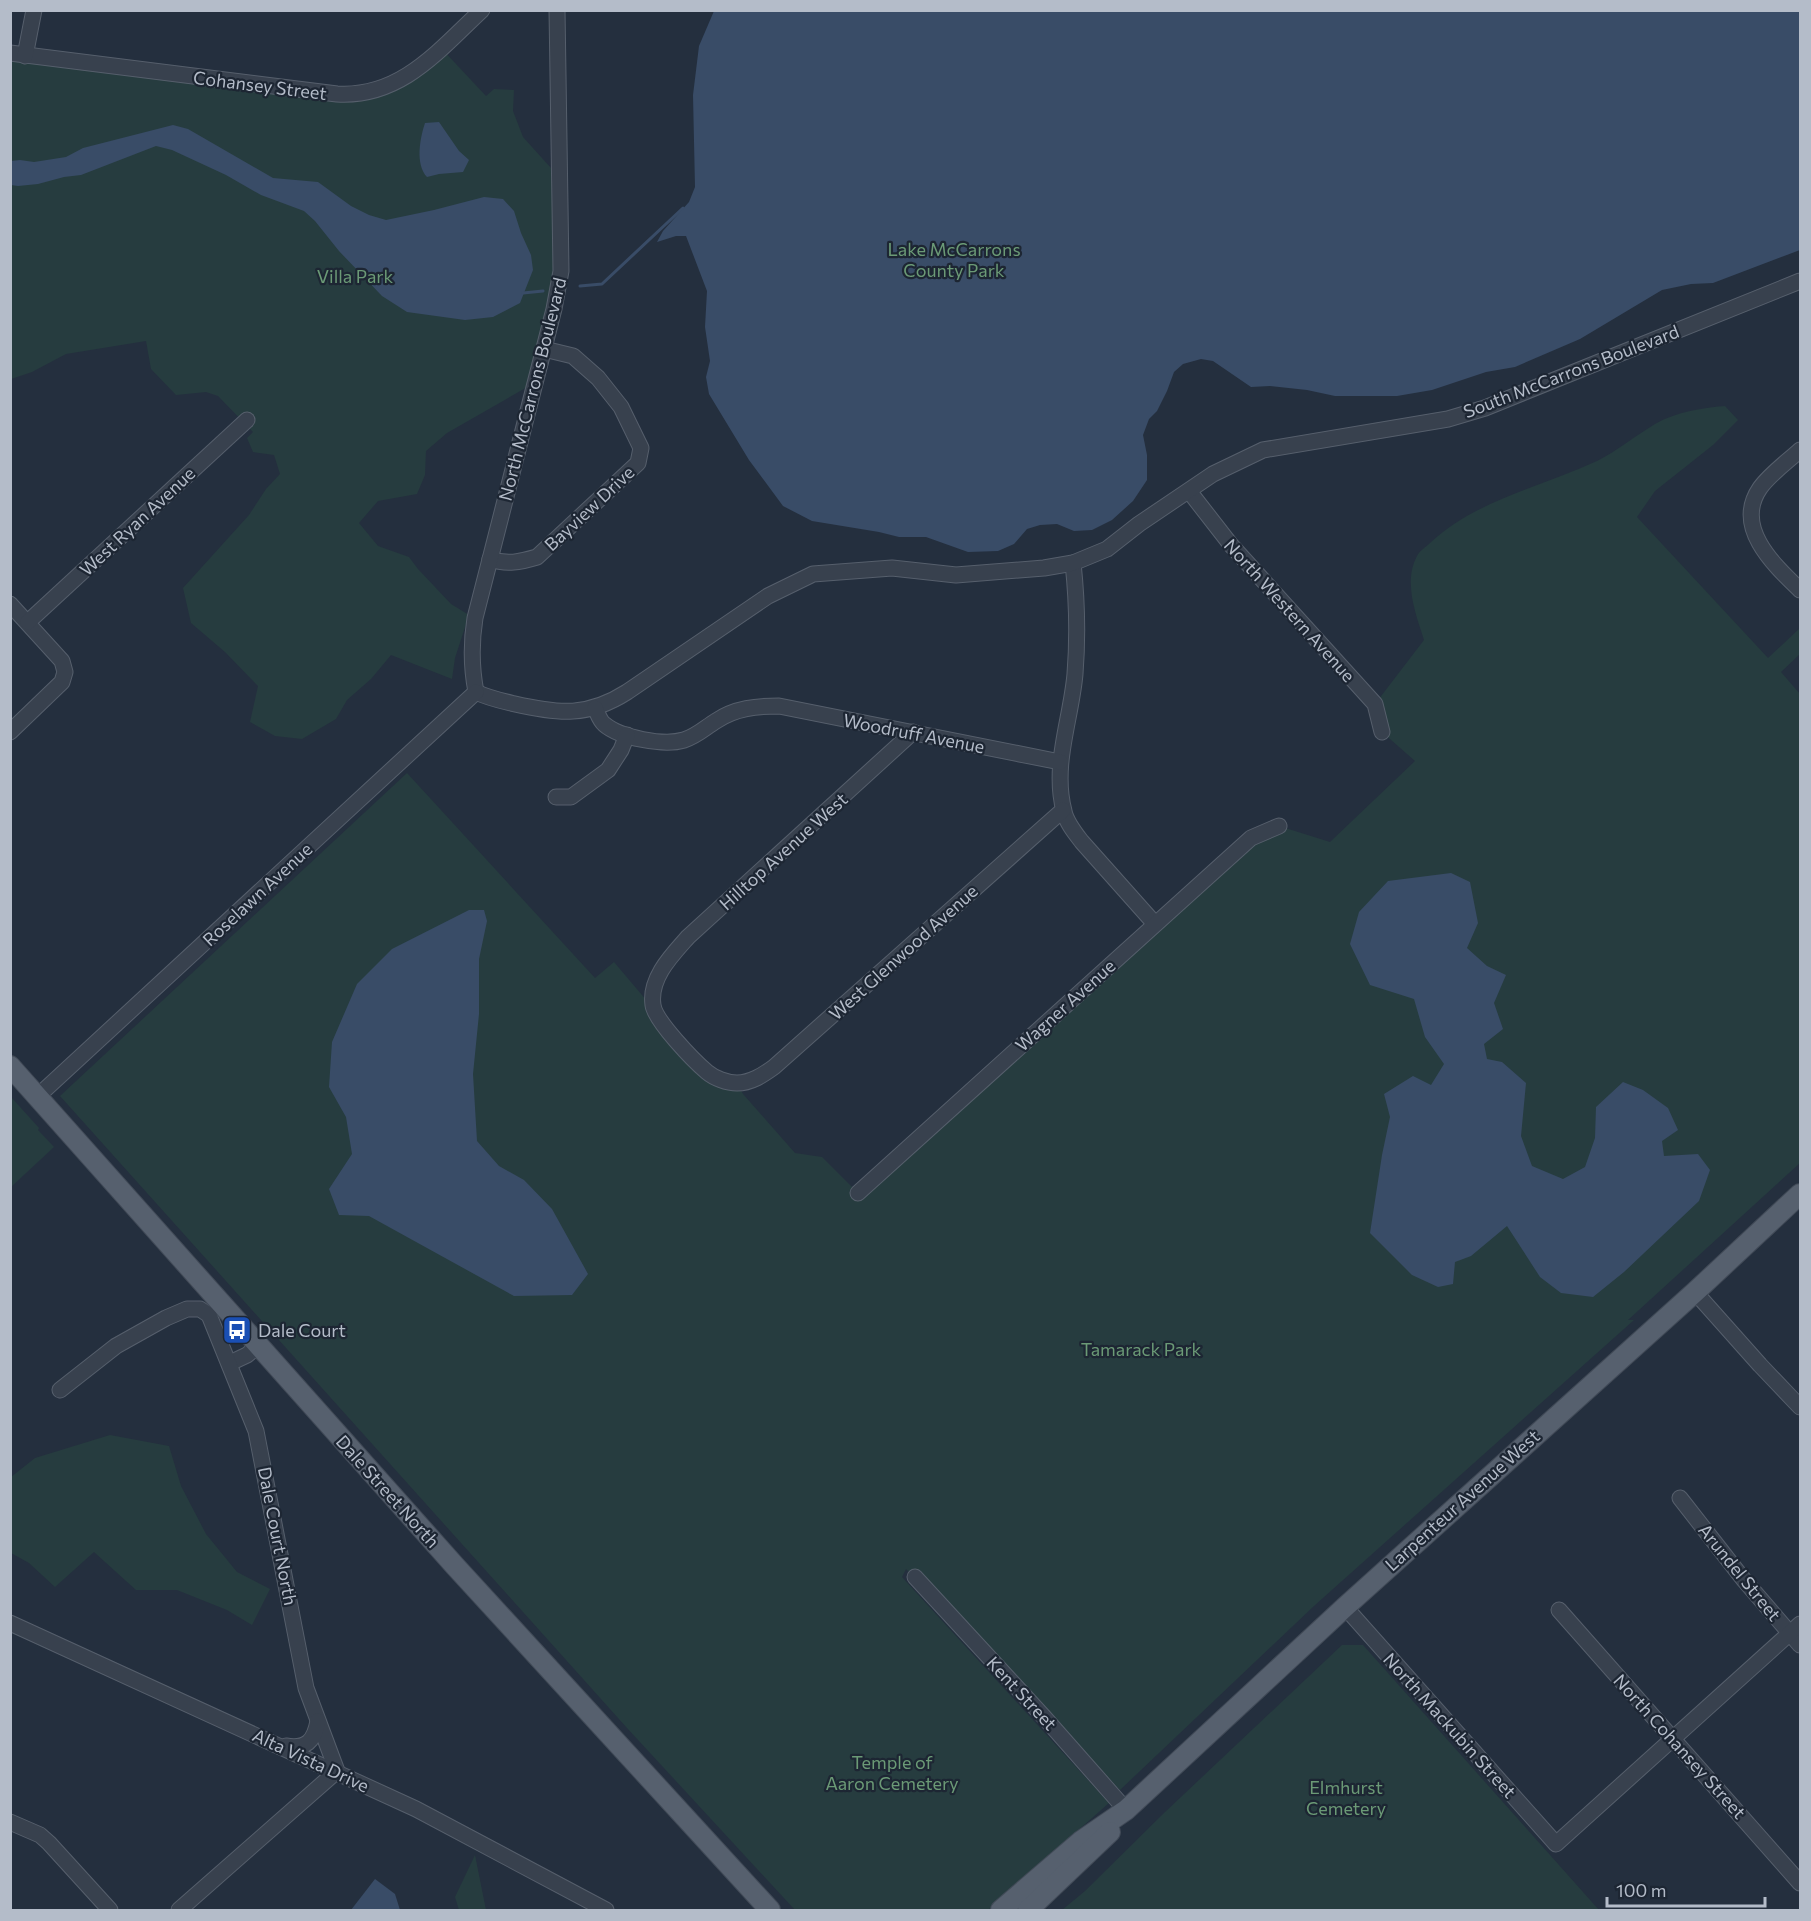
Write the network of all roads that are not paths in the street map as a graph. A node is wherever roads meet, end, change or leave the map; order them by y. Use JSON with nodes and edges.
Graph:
{"nodes":[{"id":1,"x":34,"y":10,"type":"edge"},
{"id":2,"x":482,"y":10,"type":"edge"},
{"id":3,"x":557,"y":10,"type":"edge"},
{"id":4,"x":18,"y":54,"type":"edge"},
{"id":5,"x":1800,"y":281,"type":"edge"},
{"id":6,"x":544,"y":349,"type":"junction"},
{"id":7,"x":247,"y":420,"type":"dead end"},
{"id":8,"x":1800,"y":450,"type":"edge"},
{"id":9,"x":1189,"y":491,"type":"junction"},
{"id":10,"x":490,"y":559,"type":"junction"},
{"id":11,"x":1073,"y":563,"type":"junction"},
{"id":12,"x":1800,"y":590,"type":"edge"},
{"id":13,"x":10,"y":603,"type":"edge"},
{"id":14,"x":28,"y":622,"type":"junction"},
{"id":15,"x":476,"y":692,"type":"junction"},
{"id":16,"x":595,"y":708,"type":"junction"},
{"id":17,"x":10,"y":732,"type":"edge"},
{"id":18,"x":913,"y":732,"type":"junction"},
{"id":19,"x":1382,"y":732,"type":"dead end"},
{"id":20,"x":627,"y":735,"type":"junction"},
{"id":21,"x":1060,"y":762,"type":"junction"},
{"id":22,"x":556,"y":797,"type":"dead end"},
{"id":23,"x":1064,"y":810,"type":"junction"},
{"id":24,"x":1279,"y":826,"type":"dead end"},
{"id":25,"x":1155,"y":924,"type":"junction"},
{"id":26,"x":10,"y":1066,"type":"edge"},
{"id":27,"x":737,"y":1083,"type":"joint"},
{"id":28,"x":38,"y":1096,"type":"junction"},
{"id":29,"x":858,"y":1193,"type":"dead end"},
{"id":30,"x":1800,"y":1194,"type":"edge"},
{"id":31,"x":1695,"y":1292,"type":"junction"},
{"id":32,"x":259,"y":1345,"type":"junction"},
{"id":33,"x":230,"y":1363,"type":"junction"},
{"id":34,"x":60,"y":1390,"type":"dead end"},
{"id":35,"x":1800,"y":1407,"type":"edge"},
{"id":36,"x":1680,"y":1498,"type":"dead end"},
{"id":37,"x":915,"y":1577,"type":"dead end"},
{"id":38,"x":1345,"y":1607,"type":"junction"},
{"id":39,"x":1559,"y":1610,"type":"dead end"},
{"id":40,"x":10,"y":1623,"type":"edge"},
{"id":41,"x":1797,"y":1634,"type":"edge"},
{"id":42,"x":318,"y":1721,"type":"junction"},
{"id":43,"x":1673,"y":1739,"type":"junction"},
{"id":44,"x":282,"y":1746,"type":"junction"},
{"id":45,"x":337,"y":1771,"type":"junction"},
{"id":46,"x":1126,"y":1810,"type":"junction"},
{"id":47,"x":10,"y":1822,"type":"edge"},
{"id":48,"x":1800,"y":1883,"type":"edge"},
{"id":49,"x":110,"y":1911,"type":"edge"},
{"id":50,"x":179,"y":1911,"type":"edge"},
{"id":51,"x":606,"y":1911,"type":"edge"},
{"id":52,"x":770,"y":1911,"type":"edge"},
{"id":53,"x":1001,"y":1911,"type":"edge"},
{"id":54,"x":1028,"y":1911,"type":"edge"}],
"edges":[{"from":1,"to":4,"type":"street"},
{"from":2,"to":4,"type":"street","name":"Cohansey Street"},
{"from":3,"to":6,"type":"street","name":"North McCarrons Boulevard"},
{"from":5,"to":9,"type":"street","name":"South McCarrons Boulevard"},
{"from":6,"to":10,"type":"street","name":"North McCarrons Boulevard"},
{"from":6,"to":10,"type":"street","name":"Bayview Drive"},
{"from":7,"to":14,"type":"street","name":"West Ryan Avenue"},
{"from":8,"to":12,"type":"street"},
{"from":9,"to":11,"type":"street","name":"South McCarrons Boulevard"},
{"from":9,"to":19,"type":"street","name":"North Western Avenue"},
{"from":10,"to":15,"type":"street","name":"North McCarrons Boulevard"},
{"from":11,"to":16,"type":"street","name":"South McCarrons Boulevard"},
{"from":11,"to":21,"type":"street"},
{"from":13,"to":14,"type":"street"},
{"from":14,"to":17,"type":"street"},
{"from":15,"to":16,"type":"street","name":"South McCarrons Boulevard"},
{"from":15,"to":28,"type":"street","name":"Roselawn Avenue"},
{"from":16,"to":20,"type":"street","name":"Woodruff Avenue"},
{"from":18,"to":20,"type":"street","name":"Woodruff Avenue"},
{"from":18,"to":21,"type":"street","name":"Woodruff Avenue"},
{"from":18,"to":27,"type":"street","name":"Hilltop Avenue West"},
{"from":20,"to":22,"type":"street"},
{"from":21,"to":23,"type":"street"},
{"from":23,"to":25,"type":"street"},
{"from":23,"to":27,"type":"street","name":"West Glenwood Avenue"},
{"from":24,"to":25,"type":"street","name":"Wagner Avenue"},
{"from":25,"to":29,"type":"street","name":"Wagner Avenue"},
{"from":26,"to":28,"type":"main road","name":"Dale Street North"},
{"from":28,"to":32,"type":"main road","name":"Dale Street North"},
{"from":30,"to":31,"type":"main road","name":"Larpenteur Avenue West"},
{"from":31,"to":35,"type":"street"},
{"from":31,"to":38,"type":"main road","name":"Larpenteur Avenue West"},
{"from":32,"to":33,"type":"street"},
{"from":32,"to":52,"type":"main road","name":"Dale Street North"},
{"from":33,"to":34,"type":"street","name":"Dale Court North"},
{"from":33,"to":42,"type":"street","name":"Dale Court North"},
{"from":36,"to":41,"type":"street","name":"Arundel Street"},
{"from":37,"to":46,"type":"street","name":"Kent Street"},
{"from":38,"to":43,"type":"street","name":"North Mackubin Street"},
{"from":38,"to":46,"type":"main road","name":"Larpenteur Avenue West"},
{"from":39,"to":43,"type":"street","name":"North Cohansey Street"},
{"from":40,"to":44,"type":"street","name":"Alta Vista Drive"},
{"from":41,"to":43,"type":"street"},
{"from":42,"to":44,"type":"street"},
{"from":42,"to":45,"type":"street","name":"Dale Court North"},
{"from":43,"to":48,"type":"street","name":"North Cohansey Street"},
{"from":44,"to":45,"type":"street","name":"Alta Vista Drive"},
{"from":45,"to":50,"type":"street"},
{"from":45,"to":51,"type":"street","name":"Alta Vista Drive"},
{"from":46,"to":53,"type":"main road","name":"Larpenteur Avenue West"},
{"from":46,"to":54,"type":"main road","name":"Larpenteur Avenue West"},
{"from":47,"to":49,"type":"street"}]}
